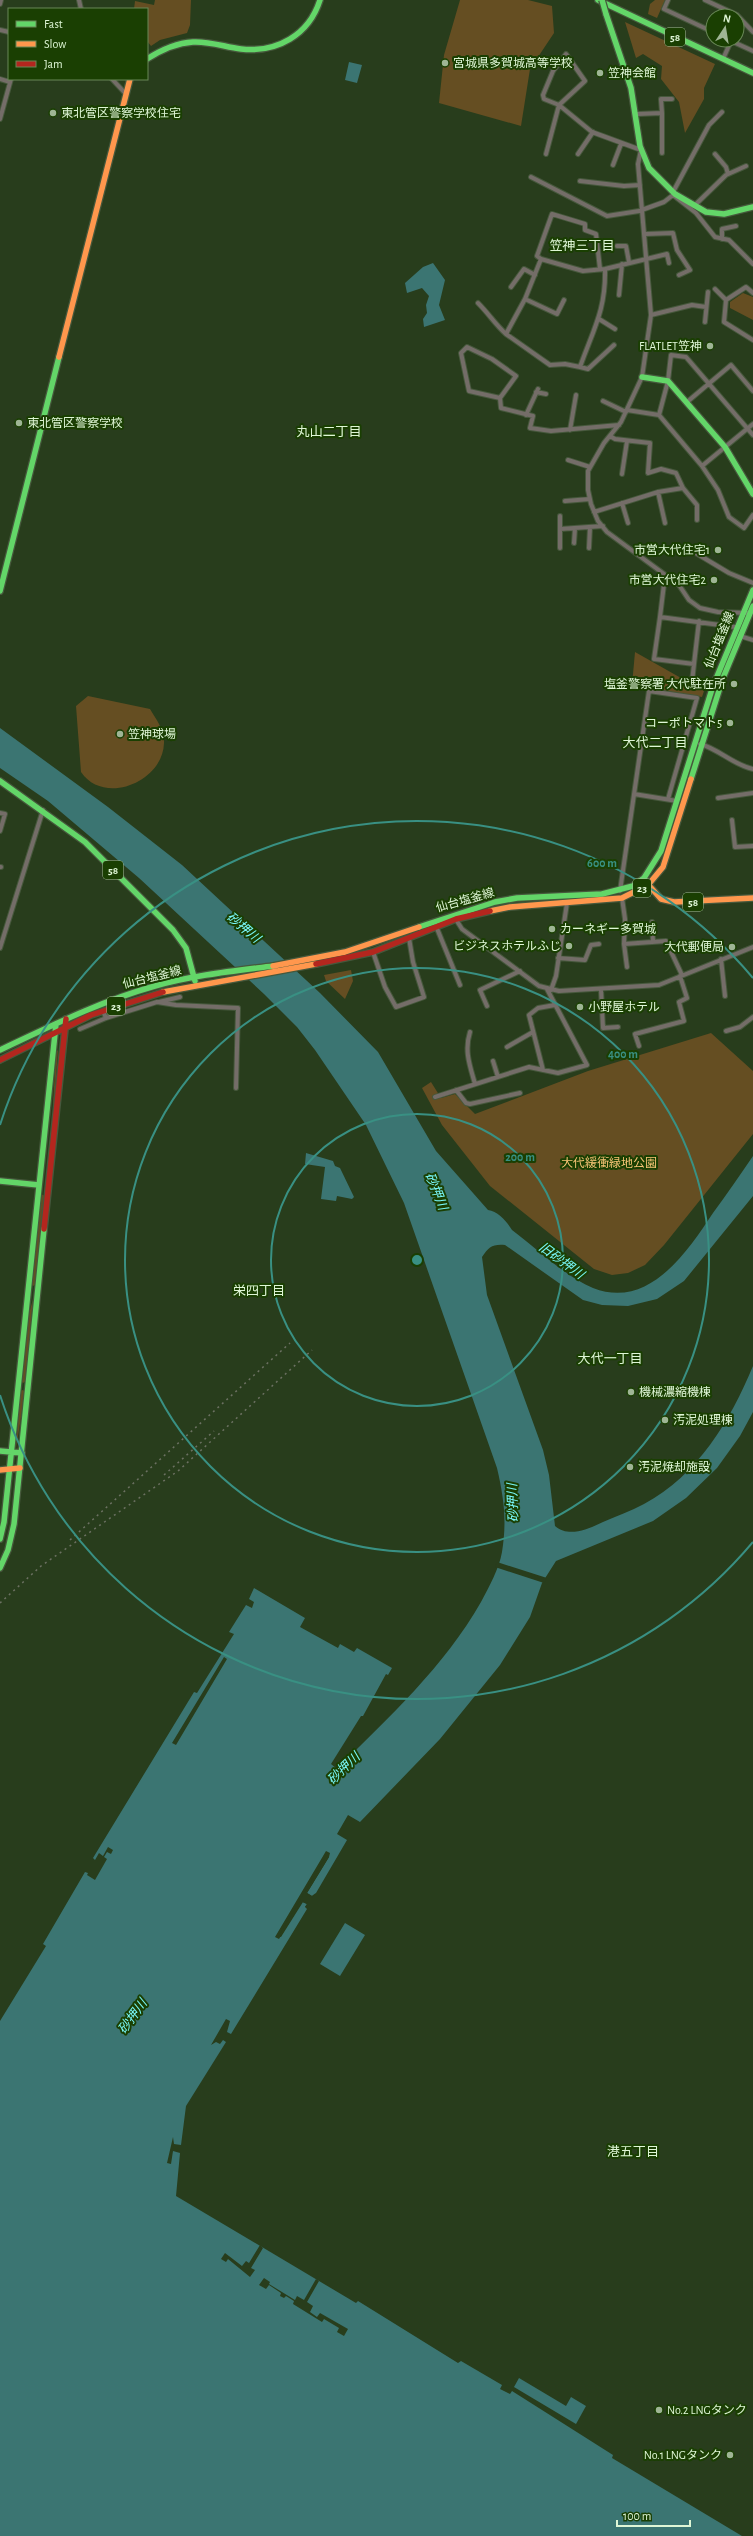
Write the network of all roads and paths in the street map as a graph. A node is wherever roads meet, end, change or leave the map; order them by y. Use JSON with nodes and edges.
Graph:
{"nodes":[{"id":1,"x":1,"y":0,"type":"edge"},
{"id":2,"x":320,"y":0,"type":"edge"},
{"id":3,"x":598,"y":0,"type":"edge"},
{"id":4,"x":602,"y":0,"type":"edge"},
{"id":5,"x":668,"y":0,"type":"edge"},
{"id":6,"x":705,"y":0,"type":"edge"},
{"id":7,"x":0,"y":4,"type":"edge"},
{"id":8,"x":705,"y":28,"type":"edge"},
{"id":9,"x":753,"y":32,"type":"edge"},
{"id":10,"x":727,"y":48,"type":"edge"},
{"id":11,"x":148,"y":58,"type":"edge"},
{"id":12,"x":722,"y":59,"type":"junction"},
{"id":13,"x":753,"y":73,"type":"edge"},
{"id":14,"x":11,"y":80,"type":"edge"},
{"id":15,"x":114,"y":80,"type":"edge"},
{"id":16,"x":130,"y":80,"type":"edge"},
{"id":17,"x":125,"y":93,"type":"junction"},
{"id":18,"x":672,"y":99,"type":"dead end"},
{"id":19,"x":559,"y":105,"type":"junction"},
{"id":20,"x":722,"y":112,"type":"dead end"},
{"id":21,"x":662,"y":113,"type":"junction"},
{"id":22,"x":636,"y":114,"type":"junction"},
{"id":23,"x":0,"y":119,"type":"edge"},
{"id":24,"x":593,"y":132,"type":"junction"},
{"id":25,"x":621,"y":144,"type":"junction"},
{"id":26,"x":641,"y":150,"type":"junction"},
{"id":27,"x":662,"y":153,"type":"dead end"},
{"id":28,"x":546,"y":154,"type":"dead end"},
{"id":29,"x":578,"y":154,"type":"dead end"},
{"id":30,"x":715,"y":154,"type":"dead end"},
{"id":31,"x":612,"y":165,"type":"dead end"},
{"id":32,"x":746,"y":166,"type":"dead end"},
{"id":33,"x":728,"y":174,"type":"junction"},
{"id":34,"x":531,"y":177,"type":"dead end"},
{"id":35,"x":580,"y":181,"type":"dead end"},
{"id":36,"x":640,"y":185,"type":"junction"},
{"id":37,"x":673,"y":193,"type":"junction"},
{"id":38,"x":694,"y":206,"type":"junction"},
{"id":39,"x":753,"y":207,"type":"edge"},
{"id":40,"x":643,"y":209,"type":"junction"},
{"id":41,"x":736,"y":226,"type":"dead end"},
{"id":42,"x":645,"y":234,"type":"junction"},
{"id":43,"x":722,"y":239,"type":"junction"},
{"id":44,"x":617,"y":246,"type":"dead end"},
{"id":45,"x":646,"y":258,"type":"junction"},
{"id":46,"x":541,"y":259,"type":"junction"},
{"id":47,"x":628,"y":262,"type":"junction"},
{"id":48,"x":752,"y":262,"type":"edge"},
{"id":49,"x":669,"y":263,"type":"dead end"},
{"id":50,"x":622,"y":264,"type":"junction"},
{"id":51,"x":600,"y":269,"type":"junction"},
{"id":52,"x":605,"y":269,"type":"junction"},
{"id":53,"x":535,"y":275,"type":"junction"},
{"id":54,"x":679,"y":276,"type":"dead end"},
{"id":55,"x":511,"y":287,"type":"dead end"},
{"id":56,"x":716,"y":289,"type":"dead end"},
{"id":57,"x":708,"y":292,"type":"dead end"},
{"id":58,"x":753,"y":293,"type":"edge"},
{"id":59,"x":619,"y":295,"type":"dead end"},
{"id":60,"x":525,"y":299,"type":"junction"},
{"id":61,"x":564,"y":300,"type":"dead end"},
{"id":62,"x":726,"y":300,"type":"junction"},
{"id":63,"x":478,"y":303,"type":"dead end"},
{"id":64,"x":706,"y":307,"type":"junction"},
{"id":65,"x":651,"y":315,"type":"junction"},
{"id":66,"x":599,"y":319,"type":"junction"},
{"id":67,"x":705,"y":322,"type":"dead end"},
{"id":68,"x":615,"y":330,"type":"dead end"},
{"id":69,"x":506,"y":334,"type":"junction"},
{"id":70,"x":753,"y":340,"type":"edge"},
{"id":71,"x":614,"y":345,"type":"dead end"},
{"id":72,"x":580,"y":367,"type":"junction"},
{"id":73,"x":642,"y":377,"type":"junction"},
{"id":74,"x":668,"y":381,"type":"junction"},
{"id":75,"x":709,"y":384,"type":"junction"},
{"id":76,"x":753,"y":391,"type":"edge"},
{"id":77,"x":546,"y":394,"type":"dead end"},
{"id":78,"x":576,"y":395,"type":"dead end"},
{"id":79,"x":500,"y":398,"type":"junction"},
{"id":80,"x":603,"y":401,"type":"dead end"},
{"id":81,"x":687,"y":402,"type":"junction"},
{"id":82,"x":627,"y":411,"type":"junction"},
{"id":83,"x":526,"y":415,"type":"junction"},
{"id":84,"x":659,"y":415,"type":"junction"},
{"id":85,"x":753,"y":424,"type":"edge"},
{"id":86,"x":619,"y":425,"type":"junction"},
{"id":87,"x":747,"y":429,"type":"junction"},
{"id":88,"x":570,"y":430,"type":"junction"},
{"id":89,"x":753,"y":435,"type":"edge"},
{"id":90,"x":610,"y":436,"type":"junction"},
{"id":91,"x":627,"y":441,"type":"junction"},
{"id":92,"x":725,"y":447,"type":"junction"},
{"id":93,"x":568,"y":460,"type":"dead end"},
{"id":94,"x":702,"y":466,"type":"junction"},
{"id":95,"x":590,"y":467,"type":"junction"},
{"id":96,"x":622,"y":474,"type":"dead end"},
{"id":97,"x":683,"y":488,"type":"junction"},
{"id":98,"x":658,"y":492,"type":"junction"},
{"id":99,"x":753,"y":494,"type":"edge"},
{"id":100,"x":590,"y":499,"type":"junction"},
{"id":101,"x":565,"y":501,"type":"dead end"},
{"id":102,"x":622,"y":503,"type":"junction"},
{"id":103,"x":594,"y":512,"type":"junction"},
{"id":104,"x":753,"y":515,"type":"edge"},
{"id":105,"x":560,"y":516,"type":"dead end"},
{"id":106,"x":696,"y":520,"type":"dead end"},
{"id":107,"x":628,"y":523,"type":"dead end"},
{"id":108,"x":665,"y":523,"type":"dead end"},
{"id":109,"x":603,"y":526,"type":"junction"},
{"id":110,"x":590,"y":527,"type":"junction"},
{"id":111,"x":575,"y":528,"type":"junction"},
{"id":112,"x":560,"y":529,"type":"junction"},
{"id":113,"x":574,"y":543,"type":"dead end"},
{"id":114,"x":560,"y":548,"type":"dead end"},
{"id":115,"x":589,"y":548,"type":"dead end"},
{"id":116,"x":689,"y":549,"type":"dead end"},
{"id":117,"x":753,"y":583,"type":"edge"},
{"id":118,"x":664,"y":584,"type":"dead end"},
{"id":119,"x":753,"y":590,"type":"edge"},
{"id":120,"x":0,"y":591,"type":"edge"},
{"id":121,"x":753,"y":606,"type":"edge"},
{"id":122,"x":741,"y":612,"type":"junction"},
{"id":123,"x":749,"y":613,"type":"junction"},
{"id":124,"x":660,"y":617,"type":"junction"},
{"id":125,"x":699,"y":621,"type":"junction"},
{"id":126,"x":735,"y":626,"type":"junction"},
{"id":127,"x":739,"y":636,"type":"junction"},
{"id":128,"x":753,"y":640,"type":"edge"},
{"id":129,"x":694,"y":664,"type":"junction"},
{"id":130,"x":692,"y":682,"type":"dead end"},
{"id":131,"x":695,"y":742,"type":"junction"},
{"id":132,"x":702,"y":744,"type":"junction"},
{"id":133,"x":753,"y":769,"type":"edge"},
{"id":134,"x":0,"y":781,"type":"edge"},
{"id":135,"x":753,"y":793,"type":"edge"},
{"id":136,"x":634,"y":794,"type":"junction"},
{"id":137,"x":718,"y":798,"type":"dead end"},
{"id":138,"x":668,"y":799,"type":"junction"},
{"id":139,"x":677,"y":801,"type":"junction"},
{"id":140,"x":43,"y":810,"type":"junction"},
{"id":141,"x":0,"y":812,"type":"edge"},
{"id":142,"x":732,"y":820,"type":"dead end"},
{"id":143,"x":0,"y":832,"type":"edge"},
{"id":144,"x":753,"y":846,"type":"edge"},
{"id":145,"x":643,"y":879,"type":"junction"},
{"id":146,"x":648,"y":885,"type":"junction"},
{"id":147,"x":620,"y":891,"type":"junction"},
{"id":148,"x":622,"y":898,"type":"junction"},
{"id":149,"x":753,"y":898,"type":"edge"},
{"id":150,"x":566,"y":903,"type":"junction"},
{"id":151,"x":452,"y":913,"type":"junction"},
{"id":152,"x":456,"y":920,"type":"junction"},
{"id":153,"x":652,"y":922,"type":"dead end"},
{"id":154,"x":436,"y":926,"type":"junction"},
{"id":155,"x":0,"y":928,"type":"edge"},
{"id":156,"x":6,"y":930,"type":"junction"},
{"id":157,"x":409,"y":938,"type":"junction"},
{"id":158,"x":653,"y":942,"type":"junction"},
{"id":159,"x":599,"y":944,"type":"dead end"},
{"id":160,"x":624,"y":944,"type":"junction"},
{"id":161,"x":753,"y":947,"type":"edge"},
{"id":162,"x":0,"y":948,"type":"edge"},
{"id":163,"x":373,"y":952,"type":"junction"},
{"id":164,"x":558,"y":958,"type":"junction"},
{"id":165,"x":721,"y":959,"type":"junction"},
{"id":166,"x":627,"y":967,"type":"dead end"},
{"id":167,"x":520,"y":971,"type":"junction"},
{"id":168,"x":681,"y":975,"type":"junction"},
{"id":169,"x":194,"y":978,"type":"junction"},
{"id":170,"x":195,"y":984,"type":"junction"},
{"id":171,"x":460,"y":985,"type":"dead end"},
{"id":172,"x":549,"y":989,"type":"junction"},
{"id":173,"x":601,"y":989,"type":"junction"},
{"id":174,"x":726,"y":996,"type":"dead end"},
{"id":175,"x":180,"y":997,"type":"dead end"},
{"id":176,"x":157,"y":1002,"type":"junction"},
{"id":177,"x":555,"y":1005,"type":"junction"},
{"id":178,"x":487,"y":1006,"type":"dead end"},
{"id":179,"x":103,"y":1011,"type":"junction"},
{"id":180,"x":753,"y":1017,"type":"edge"},
{"id":181,"x":106,"y":1018,"type":"junction"},
{"id":182,"x":66,"y":1019,"type":"junction"},
{"id":183,"x":56,"y":1024,"type":"junction"},
{"id":184,"x":618,"y":1027,"type":"dead end"},
{"id":185,"x":64,"y":1029,"type":"junction"},
{"id":186,"x":80,"y":1029,"type":"dead end"},
{"id":187,"x":470,"y":1032,"type":"dead end"},
{"id":188,"x":533,"y":1032,"type":"junction"},
{"id":189,"x":726,"y":1032,"type":"dead end"},
{"id":190,"x":55,"y":1034,"type":"junction"},
{"id":191,"x":639,"y":1046,"type":"dead end"},
{"id":192,"x":507,"y":1047,"type":"dead end"},
{"id":193,"x":0,"y":1050,"type":"edge"},
{"id":194,"x":0,"y":1060,"type":"edge"},
{"id":195,"x":493,"y":1061,"type":"dead end"},
{"id":196,"x":543,"y":1070,"type":"junction"},
{"id":197,"x":498,"y":1077,"type":"junction"},
{"id":198,"x":475,"y":1084,"type":"junction"},
{"id":199,"x":236,"y":1088,"type":"dead end"},
{"id":200,"x":456,"y":1090,"type":"junction"},
{"id":201,"x":520,"y":1093,"type":"dead end"},
{"id":202,"x":435,"y":1097,"type":"dead end"},
{"id":203,"x":46,"y":1119,"type":"junction"},
{"id":204,"x":55,"y":1120,"type":"junction"},
{"id":205,"x":0,"y":1181,"type":"edge"},
{"id":206,"x":48,"y":1184,"type":"junction"},
{"id":207,"x":38,"y":1185,"type":"junction"},
{"id":208,"x":0,"y":1451,"type":"edge"},
{"id":209,"x":11,"y":1452,"type":"junction"},
{"id":210,"x":22,"y":1454,"type":"junction"},
{"id":211,"x":20,"y":1468,"type":"junction"},
{"id":212,"x":0,"y":1470,"type":"edge"},
{"id":213,"x":9,"y":1471,"type":"junction"},
{"id":214,"x":0,"y":1539,"type":"edge"},
{"id":215,"x":0,"y":1568,"type":"edge"}],
"edges":[{"from":1,"to":7,"type":"street"},
{"from":2,"to":11,"type":"main road"},
{"from":3,"to":12,"type":"main road","number":"58"},
{"from":4,"to":22,"type":"main road","bridge":true},
{"from":5,"to":8,"type":"street"},
{"from":6,"to":9,"type":"street"},
{"from":10,"to":12,"type":"street"},
{"from":12,"to":13,"type":"main road","number":"58"},
{"from":14,"to":23,"type":"street"},
{"from":15,"to":17,"type":"street"},
{"from":16,"to":17,"type":"main road"},
{"from":17,"to":120,"type":"main road"},
{"from":18,"to":21,"type":"street"},
{"from":19,"to":19,"type":"street"},
{"from":19,"to":24,"type":"street"},
{"from":19,"to":28,"type":"street"},
{"from":20,"to":37,"type":"street"},
{"from":21,"to":22,"type":"street"},
{"from":21,"to":27,"type":"street"},
{"from":22,"to":26,"type":"main road"},
{"from":24,"to":25,"type":"street"},
{"from":24,"to":29,"type":"street"},
{"from":25,"to":26,"type":"street"},
{"from":25,"to":31,"type":"street"},
{"from":26,"to":36,"type":"street"},
{"from":26,"to":37,"type":"main road"},
{"from":30,"to":33,"type":"street"},
{"from":32,"to":33,"type":"street"},
{"from":33,"to":38,"type":"street"},
{"from":34,"to":40,"type":"street"},
{"from":35,"to":36,"type":"street"},
{"from":36,"to":40,"type":"street"},
{"from":37,"to":38,"type":"main road"},
{"from":37,"to":40,"type":"street"},
{"from":37,"to":43,"type":"street"},
{"from":38,"to":39,"type":"main road"},
{"from":40,"to":42,"type":"street"},
{"from":41,"to":43,"type":"street"},
{"from":42,"to":45,"type":"street"},
{"from":42,"to":54,"type":"street"},
{"from":43,"to":48,"type":"street"},
{"from":44,"to":47,"type":"street"},
{"from":45,"to":47,"type":"street"},
{"from":45,"to":49,"type":"street"},
{"from":45,"to":65,"type":"street"},
{"from":46,"to":51,"type":"street"},
{"from":46,"to":51,"type":"street"},
{"from":46,"to":53,"type":"street"},
{"from":47,"to":50,"type":"street"},
{"from":50,"to":52,"type":"street"},
{"from":50,"to":59,"type":"street"},
{"from":51,"to":52,"type":"street"},
{"from":52,"to":66,"type":"street"},
{"from":53,"to":55,"type":"street"},
{"from":53,"to":60,"type":"street"},
{"from":56,"to":62,"type":"street"},
{"from":57,"to":64,"type":"street"},
{"from":58,"to":62,"type":"street"},
{"from":60,"to":61,"type":"street"},
{"from":60,"to":69,"type":"street"},
{"from":62,"to":70,"type":"street"},
{"from":63,"to":69,"type":"street"},
{"from":64,"to":65,"type":"street"},
{"from":64,"to":67,"type":"street"},
{"from":65,"to":73,"type":"street"},
{"from":66,"to":68,"type":"street"},
{"from":66,"to":72,"type":"street"},
{"from":69,"to":72,"type":"street"},
{"from":71,"to":72,"type":"street"},
{"from":73,"to":74,"type":"main road"},
{"from":73,"to":82,"type":"street"},
{"from":74,"to":75,"type":"street"},
{"from":74,"to":81,"type":"main road"},
{"from":74,"to":84,"type":"street"},
{"from":75,"to":76,"type":"street"},
{"from":75,"to":81,"type":"street"},
{"from":75,"to":87,"type":"street"},
{"from":77,"to":83,"type":"street"},
{"from":78,"to":88,"type":"street"},
{"from":79,"to":79,"type":"street"},
{"from":79,"to":83,"type":"street"},
{"from":80,"to":82,"type":"street"},
{"from":81,"to":92,"type":"main road"},
{"from":82,"to":84,"type":"street"},
{"from":82,"to":86,"type":"street"},
{"from":83,"to":88,"type":"street"},
{"from":84,"to":94,"type":"street"},
{"from":85,"to":87,"type":"street"},
{"from":86,"to":88,"type":"street"},
{"from":86,"to":90,"type":"street"},
{"from":87,"to":89,"type":"street"},
{"from":87,"to":92,"type":"street"},
{"from":90,"to":91,"type":"street"},
{"from":90,"to":95,"type":"street"},
{"from":91,"to":96,"type":"street"},
{"from":91,"to":97,"type":"street"},
{"from":92,"to":94,"type":"street"},
{"from":92,"to":99,"type":"main road"},
{"from":93,"to":95,"type":"street"},
{"from":94,"to":104,"type":"street"},
{"from":95,"to":100,"type":"street"},
{"from":97,"to":98,"type":"street"},
{"from":97,"to":106,"type":"street"},
{"from":98,"to":102,"type":"street"},
{"from":98,"to":108,"type":"street"},
{"from":100,"to":101,"type":"street"},
{"from":100,"to":103,"type":"street"},
{"from":102,"to":103,"type":"street"},
{"from":102,"to":107,"type":"street"},
{"from":103,"to":109,"type":"street"},
{"from":105,"to":112,"type":"street"},
{"from":109,"to":110,"type":"street"},
{"from":109,"to":122,"type":"street"},
{"from":110,"to":111,"type":"street"},
{"from":110,"to":115,"type":"street"},
{"from":111,"to":112,"type":"street"},
{"from":111,"to":113,"type":"street"},
{"from":112,"to":114,"type":"street"},
{"from":116,"to":117,"type":"street"},
{"from":118,"to":124,"type":"street"},
{"from":119,"to":122,"type":"main road","name":"仙台塩釜線","number":"23"},
{"from":121,"to":123,"type":"main road","name":"仙台塩釜線","number":"23"},
{"from":122,"to":123,"type":"street"},
{"from":122,"to":126,"type":"main road","name":"仙台塩釜線","number":"23"},
{"from":123,"to":127,"type":"main road","name":"仙台塩釜線","number":"23"},
{"from":124,"to":125,"type":"street"},
{"from":124,"to":129,"type":"street"},
{"from":125,"to":126,"type":"street"},
{"from":125,"to":129,"type":"street"},
{"from":126,"to":131,"type":"main road","name":"仙台塩釜線","number":"23"},
{"from":127,"to":128,"type":"street"},
{"from":127,"to":132,"type":"main road","name":"仙台塩釜線","number":"23"},
{"from":129,"to":130,"type":"street"},
{"from":131,"to":132,"type":"street"},
{"from":131,"to":139,"type":"main road","name":"仙台塩釜線","number":"23"},
{"from":132,"to":133,"type":"street"},
{"from":132,"to":146,"type":"main road","name":"仙台塩釜線","number":"23"},
{"from":134,"to":140,"type":"main road","number":"58"},
{"from":135,"to":137,"type":"street"},
{"from":136,"to":138,"type":"street"},
{"from":136,"to":138,"type":"street"},
{"from":136,"to":147,"type":"street"},
{"from":138,"to":139,"type":"street"},
{"from":139,"to":145,"type":"main road","name":"仙台塩釜線","number":"23"},
{"from":140,"to":156,"type":"street"},
{"from":140,"to":169,"type":"main road","number":"58"},
{"from":141,"to":143,"type":"street"},
{"from":142,"to":144,"type":"street"},
{"from":145,"to":146,"type":"main road","number":"58"},
{"from":145,"to":147,"type":"main road","name":"仙台塩釜線","number":"23"},
{"from":146,"to":148,"type":"main road","name":"仙台塩釜線","number":"23"},
{"from":146,"to":149,"type":"main road","number":"58"},
{"from":147,"to":151,"type":"main road","name":"仙台塩釜線","number":"23"},
{"from":148,"to":150,"type":"main road","name":"仙台塩釜線","number":"23"},
{"from":148,"to":160,"type":"street"},
{"from":150,"to":152,"type":"main road","name":"仙台塩釜線","number":"23"},
{"from":150,"to":164,"type":"street"},
{"from":151,"to":152,"type":"street"},
{"from":151,"to":169,"type":"main road","name":"仙台塩釜線","number":"23"},
{"from":152,"to":154,"type":"main road","name":"仙台塩釜線","number":"23"},
{"from":152,"to":167,"type":"street"},
{"from":153,"to":158,"type":"street"},
{"from":154,"to":157,"type":"main road","name":"仙台塩釜線","number":"23"},
{"from":154,"to":171,"type":"street"},
{"from":155,"to":156,"type":"street"},
{"from":156,"to":162,"type":"street"},
{"from":157,"to":163,"type":"main road","name":"仙台塩釜線","number":"23"},
{"from":157,"to":163,"type":"street"},
{"from":158,"to":160,"type":"street"},
{"from":158,"to":168,"type":"street"},
{"from":159,"to":164,"type":"street"},
{"from":160,"to":166,"type":"street"},
{"from":161,"to":165,"type":"street"},
{"from":163,"to":170,"type":"main road","name":"仙台塩釜線","number":"23"},
{"from":164,"to":172,"type":"street"},
{"from":165,"to":168,"type":"street"},
{"from":165,"to":174,"type":"street"},
{"from":167,"to":172,"type":"street"},
{"from":167,"to":178,"type":"street"},
{"from":168,"to":173,"type":"street"},
{"from":168,"to":191,"type":"street"},
{"from":169,"to":170,"type":"main road","number":"58"},
{"from":169,"to":182,"type":"main road","name":"仙台塩釜線","number":"23"},
{"from":170,"to":179,"type":"main road","name":"仙台塩釜線","number":"23"},
{"from":172,"to":173,"type":"street"},
{"from":172,"to":177,"type":"street"},
{"from":173,"to":184,"type":"street"},
{"from":175,"to":176,"type":"street"},
{"from":176,"to":181,"type":"street"},
{"from":176,"to":199,"type":"street"},
{"from":177,"to":188,"type":"street"},
{"from":177,"to":196,"type":"street"},
{"from":179,"to":181,"type":"street"},
{"from":179,"to":185,"type":"main road","name":"仙台塩釜線","number":"23"},
{"from":180,"to":189,"type":"street"},
{"from":181,"to":186,"type":"street"},
{"from":182,"to":183,"type":"main road","name":"仙台塩釜線","number":"23"},
{"from":182,"to":185,"type":"main road"},
{"from":183,"to":190,"type":"main road"},
{"from":183,"to":193,"type":"main road","name":"仙台塩釜線","number":"23"},
{"from":185,"to":190,"type":"main road","name":"仙台塩釜線","number":"23"},
{"from":185,"to":204,"type":"main road"},
{"from":187,"to":198,"type":"street"},
{"from":188,"to":192,"type":"street"},
{"from":188,"to":196,"type":"street"},
{"from":190,"to":194,"type":"main road","name":"仙台塩釜線","number":"23"},
{"from":190,"to":203,"type":"main road"},
{"from":195,"to":197,"type":"street"},
{"from":196,"to":197,"type":"street"},
{"from":197,"to":198,"type":"street"},
{"from":198,"to":200,"type":"street"},
{"from":200,"to":201,"type":"street"},
{"from":200,"to":202,"type":"street"},
{"from":203,"to":204,"type":"street"},
{"from":203,"to":207,"type":"main road"},
{"from":204,"to":206,"type":"main road"},
{"from":205,"to":207,"type":"main road"},
{"from":206,"to":207,"type":"street"},
{"from":206,"to":210,"type":"main road"},
{"from":207,"to":209,"type":"main road"},
{"from":208,"to":209,"type":"main road"},
{"from":209,"to":210,"type":"main road"},
{"from":209,"to":213,"type":"main road"},
{"from":210,"to":211,"type":"main road"},
{"from":211,"to":213,"type":"main road"},
{"from":211,"to":215,"type":"main road"},
{"from":212,"to":213,"type":"main road"},
{"from":213,"to":214,"type":"main road"}]}
